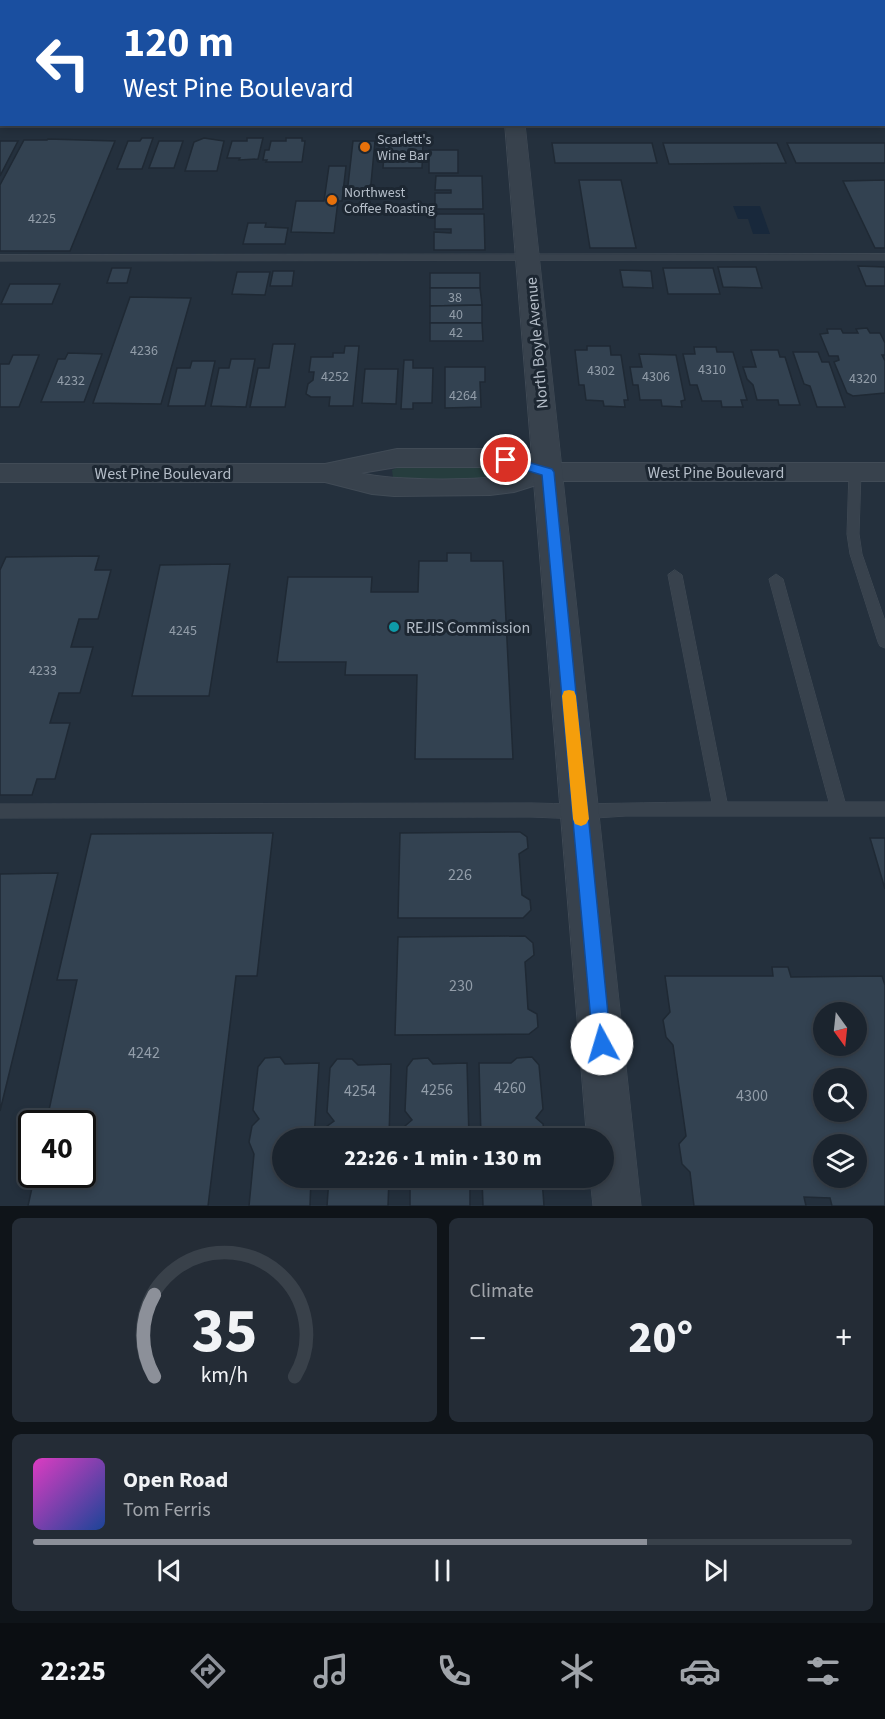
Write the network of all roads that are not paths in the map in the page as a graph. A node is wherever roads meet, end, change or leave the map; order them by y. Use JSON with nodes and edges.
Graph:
{"nodes":[{"id":1,"x":515,"y":126,"type":"edge"},
{"id":2,"x":528,"y":257,"type":"junction"},
{"id":3,"x":885,"y":257,"type":"edge"},
{"id":4,"x":0,"y":258,"type":"edge"},
{"id":5,"x":548,"y":472,"type":"junction"},
{"id":6,"x":855,"y":472,"type":"junction"},
{"id":7,"x":885,"y":472,"type":"edge"},
{"id":8,"x":0,"y":473,"type":"edge"},
{"id":9,"x":675,"y":575,"type":"dead end"},
{"id":10,"x":776,"y":579,"type":"dead end"},
{"id":11,"x":885,"y":642,"type":"edge"},
{"id":12,"x":721,"y":809,"type":"junction"},
{"id":13,"x":839,"y":809,"type":"junction"},
{"id":14,"x":885,"y":809,"type":"edge"},
{"id":15,"x":0,"y":811,"type":"edge"},
{"id":16,"x":580,"y":812,"type":"junction"},
{"id":17,"x":617,"y":1206,"type":"edge"}],
"edges":[{"from":1,"to":2,"type":"street","name":"North Boyle Avenue"},
{"from":2,"to":3,"type":"lane"},
{"from":2,"to":4,"type":"lane"},
{"from":2,"to":5,"type":"street","name":"North Boyle Avenue"},
{"from":5,"to":6,"type":"street","name":"West Pine Boulevard"},
{"from":5,"to":8,"type":"street","name":"West Pine Boulevard"},
{"from":5,"to":16,"type":"street","name":"North Boyle Avenue"},
{"from":6,"to":7,"type":"street","name":"West Pine Boulevard"},
{"from":6,"to":11,"type":"lane"},
{"from":9,"to":12,"type":"lane"},
{"from":10,"to":13,"type":"lane"},
{"from":12,"to":13,"type":"lane"},
{"from":12,"to":16,"type":"lane"},
{"from":13,"to":14,"type":"lane"},
{"from":15,"to":16,"type":"lane"},
{"from":16,"to":17,"type":"street","name":"North Boyle Avenue"}]}
